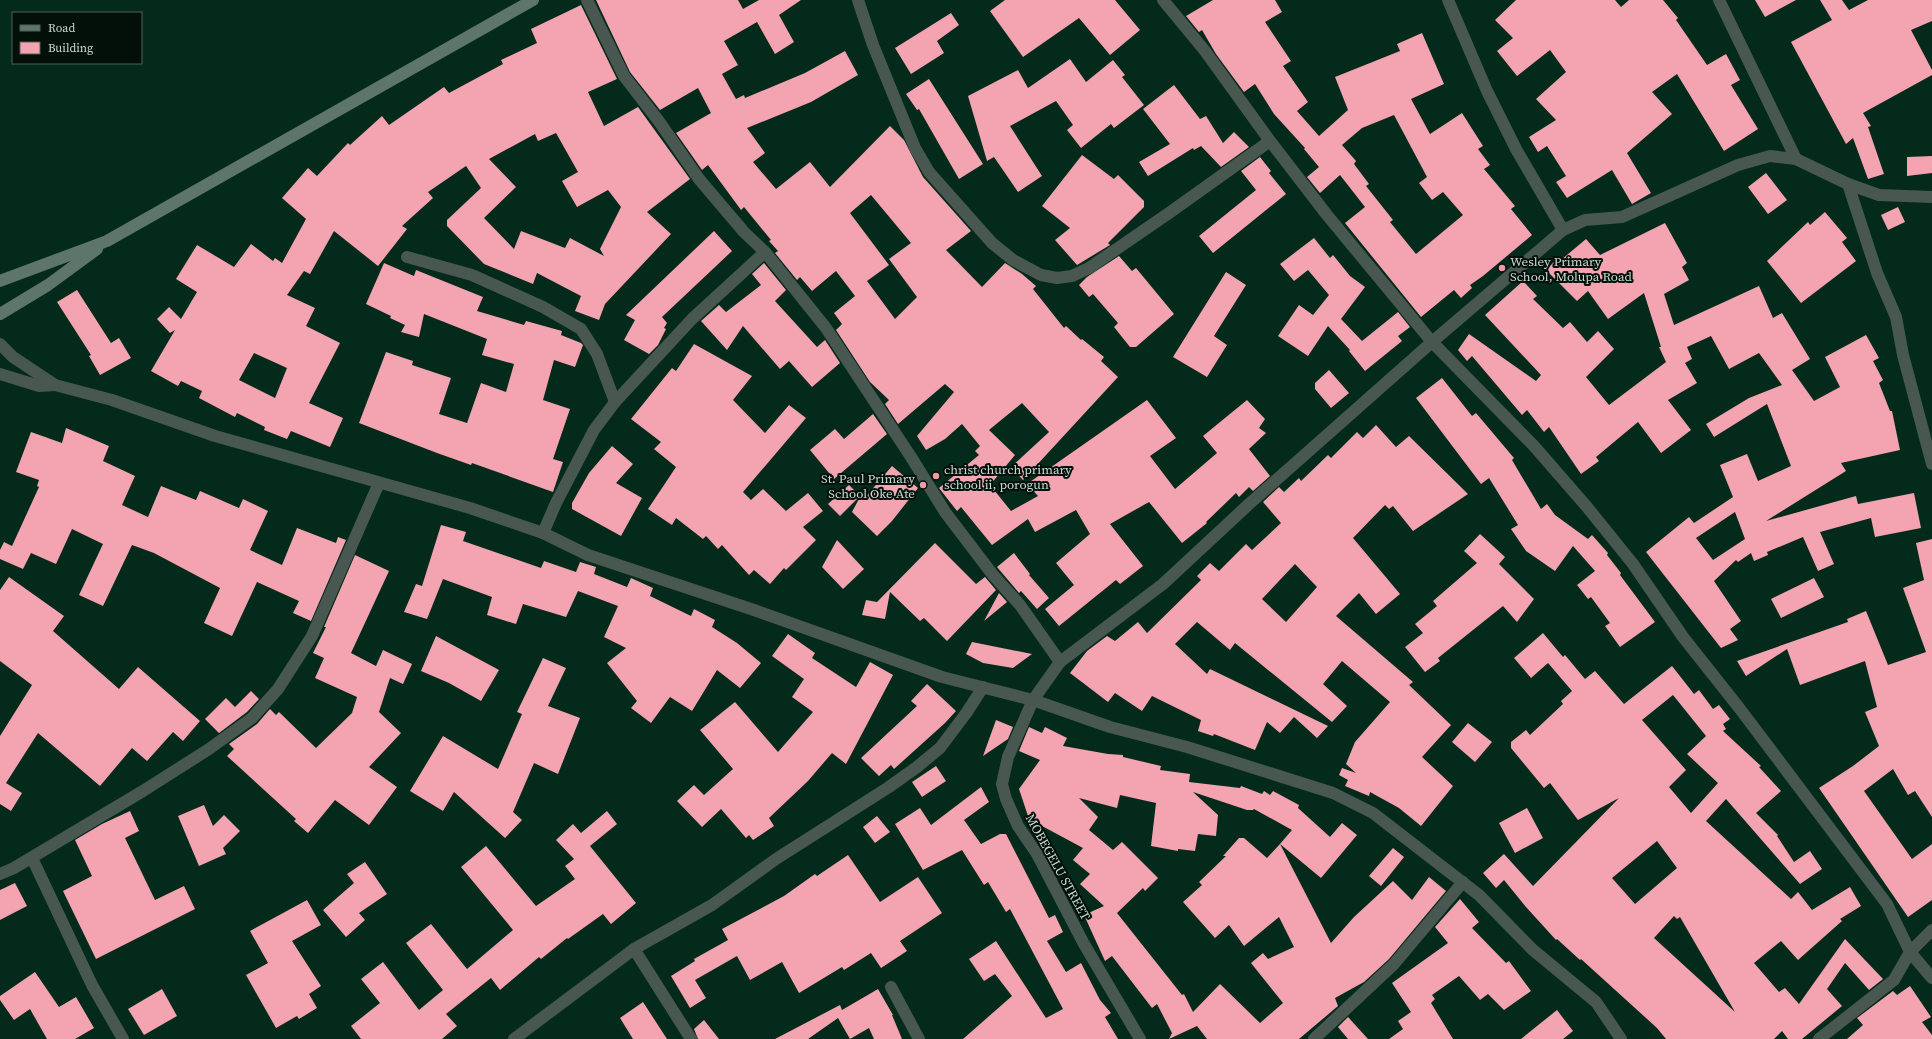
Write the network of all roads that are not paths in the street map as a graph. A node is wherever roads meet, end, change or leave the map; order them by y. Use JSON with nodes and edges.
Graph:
{"nodes":[{"id":1,"x":533,"y":0,"type":"edge"},
{"id":2,"x":587,"y":0,"type":"edge"},
{"id":3,"x":858,"y":0,"type":"edge"},
{"id":4,"x":1163,"y":0,"type":"edge"},
{"id":5,"x":1448,"y":0,"type":"edge"},
{"id":6,"x":1719,"y":0,"type":"edge"},
{"id":7,"x":1270,"y":141,"type":"junction"},
{"id":8,"x":1796,"y":159,"type":"junction"},
{"id":9,"x":1848,"y":184,"type":"junction"},
{"id":10,"x":1932,"y":197,"type":"edge"},
{"id":11,"x":1563,"y":230,"type":"junction"},
{"id":12,"x":107,"y":241,"type":"junction"},
{"id":13,"x":765,"y":252,"type":"junction"},
{"id":14,"x":407,"y":257,"type":"dead end"},
{"id":15,"x":0,"y":281,"type":"edge"},
{"id":16,"x":0,"y":314,"type":"edge"},
{"id":17,"x":1432,"y":342,"type":"junction"},
{"id":18,"x":0,"y":344,"type":"edge"},
{"id":19,"x":0,"y":374,"type":"edge"},
{"id":20,"x":55,"y":384,"type":"junction"},
{"id":21,"x":615,"y":402,"type":"junction"},
{"id":22,"x":1932,"y":464,"type":"edge"},
{"id":23,"x":379,"y":483,"type":"junction"},
{"id":24,"x":543,"y":533,"type":"junction"},
{"id":25,"x":1060,"y":662,"type":"junction"},
{"id":26,"x":983,"y":687,"type":"junction"},
{"id":27,"x":1033,"y":700,"type":"junction"},
{"id":28,"x":32,"y":858,"type":"junction"},
{"id":29,"x":0,"y":874,"type":"edge"},
{"id":30,"x":1462,"y":882,"type":"junction"},
{"id":31,"x":1932,"y":930,"type":"edge"},
{"id":32,"x":634,"y":949,"type":"junction"},
{"id":33,"x":1910,"y":952,"type":"junction"},
{"id":34,"x":1932,"y":978,"type":"edge"},
{"id":35,"x":891,"y":987,"type":"dead end"},
{"id":36,"x":123,"y":1039,"type":"edge"},
{"id":37,"x":514,"y":1039,"type":"edge"},
{"id":38,"x":691,"y":1039,"type":"edge"},
{"id":39,"x":919,"y":1039,"type":"edge"},
{"id":40,"x":1140,"y":1039,"type":"edge"},
{"id":41,"x":1314,"y":1039,"type":"edge"},
{"id":42,"x":1621,"y":1039,"type":"edge"},
{"id":43,"x":1819,"y":1039,"type":"edge"}],
"edges":[{"from":1,"to":12,"type":"street"},
{"from":2,"to":13,"type":"street"},
{"from":3,"to":7,"type":"street"},
{"from":4,"to":7,"type":"street"},
{"from":5,"to":11,"type":"street"},
{"from":6,"to":8,"type":"street"},
{"from":7,"to":17,"type":"street"},
{"from":8,"to":9,"type":"street","name":"MOBEGELU STREET"},
{"from":8,"to":11,"type":"street","name":"MOBEGELU STREET"},
{"from":9,"to":10,"type":"street","name":"MOBEGELU STREET"},
{"from":9,"to":22,"type":"street"},
{"from":11,"to":17,"type":"street","name":"MOBEGELU STREET"},
{"from":12,"to":15,"type":"street"},
{"from":12,"to":16,"type":"street"},
{"from":13,"to":21,"type":"street"},
{"from":13,"to":25,"type":"street"},
{"from":14,"to":21,"type":"street"},
{"from":17,"to":25,"type":"street","name":"MOBEGELU STREET"},
{"from":17,"to":33,"type":"street"},
{"from":18,"to":20,"type":"street"},
{"from":19,"to":20,"type":"street"},
{"from":20,"to":23,"type":"street"},
{"from":21,"to":24,"type":"street"},
{"from":23,"to":24,"type":"street"},
{"from":23,"to":28,"type":"street"},
{"from":24,"to":26,"type":"street"},
{"from":25,"to":27,"type":"street","name":"MOBEGELU STREET"},
{"from":26,"to":27,"type":"street"},
{"from":26,"to":32,"type":"street"},
{"from":27,"to":30,"type":"street"},
{"from":27,"to":40,"type":"street","name":"MOBEGELU STREET"},
{"from":28,"to":29,"type":"street"},
{"from":28,"to":36,"type":"street"},
{"from":30,"to":41,"type":"street"},
{"from":30,"to":42,"type":"street"},
{"from":31,"to":33,"type":"street"},
{"from":32,"to":37,"type":"street"},
{"from":32,"to":38,"type":"street"},
{"from":33,"to":34,"type":"street"},
{"from":33,"to":43,"type":"street"},
{"from":35,"to":39,"type":"street"}]}
